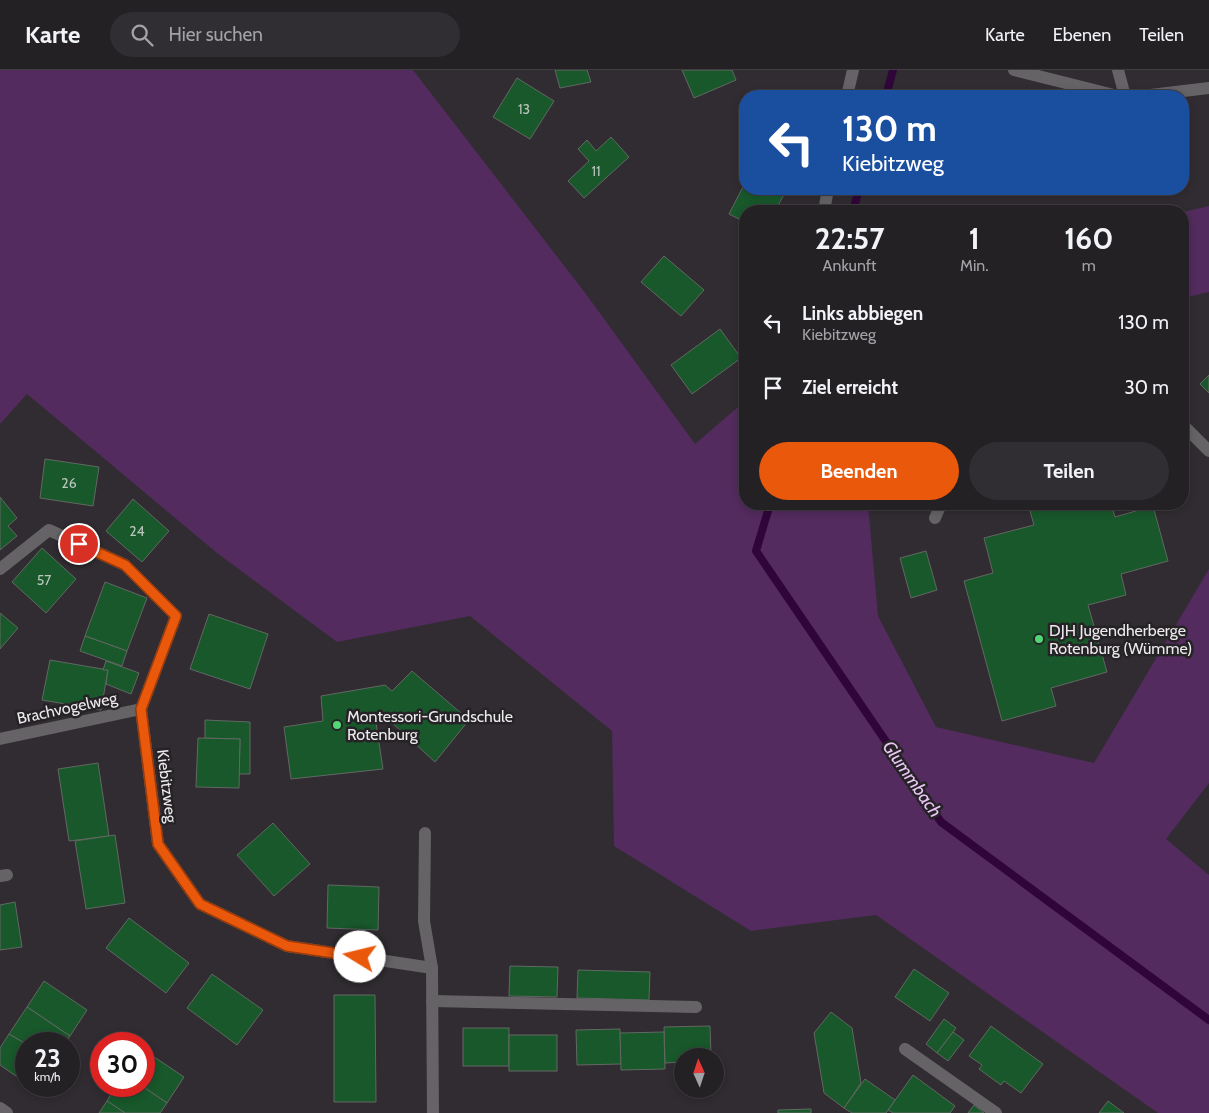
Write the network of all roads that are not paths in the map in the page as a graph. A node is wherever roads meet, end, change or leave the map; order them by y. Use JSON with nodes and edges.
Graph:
{"nodes":[{"id":1,"x":853,"y":70,"type":"edge"},
{"id":2,"x":1014,"y":70,"type":"edge"},
{"id":3,"x":1118,"y":70,"type":"edge"},
{"id":4,"x":1209,"y":88,"type":"edge"},
{"id":5,"x":848,"y":90,"type":"edge"},
{"id":6,"x":1094,"y":90,"type":"edge"},
{"id":7,"x":1123,"y":90,"type":"edge"},
{"id":8,"x":1189,"y":90,"type":"edge"},
{"id":9,"x":1189,"y":431,"type":"edge"},
{"id":10,"x":1209,"y":451,"type":"edge"},
{"id":11,"x":938,"y":510,"type":"edge"},
{"id":12,"x":935,"y":518,"type":"dead end"},
{"id":13,"x":0,"y":569,"type":"edge"},
{"id":14,"x":141,"y":709,"type":"junction"},
{"id":15,"x":0,"y":739,"type":"edge"},
{"id":16,"x":425,"y":834,"type":"dead end"},
{"id":17,"x":432,"y":968,"type":"junction"},
{"id":18,"x":432,"y":1001,"type":"junction"},
{"id":19,"x":696,"y":1007,"type":"dead end"},
{"id":20,"x":905,"y":1049,"type":"dead end"},
{"id":21,"x":0,"y":1108,"type":"edge"},
{"id":22,"x":7,"y":1113,"type":"edge"},
{"id":23,"x":433,"y":1113,"type":"edge"},
{"id":24,"x":996,"y":1113,"type":"edge"}],
"edges":[{"from":1,"to":5,"type":"street"},
{"from":2,"to":6,"type":"street"},
{"from":3,"to":7,"type":"street"},
{"from":4,"to":8,"type":"street"},
{"from":9,"to":10,"type":"street"},
{"from":11,"to":12,"type":"street"},
{"from":13,"to":14,"type":"street","name":"Kiebitzweg"},
{"from":14,"to":15,"type":"street","name":"Brachvogelweg"},
{"from":14,"to":17,"type":"street","name":"Kiebitzweg"},
{"from":16,"to":17,"type":"street"},
{"from":17,"to":18,"type":"street"},
{"from":18,"to":19,"type":"street"},
{"from":18,"to":23,"type":"street"},
{"from":20,"to":24,"type":"street"},
{"from":21,"to":22,"type":"street"}]}
